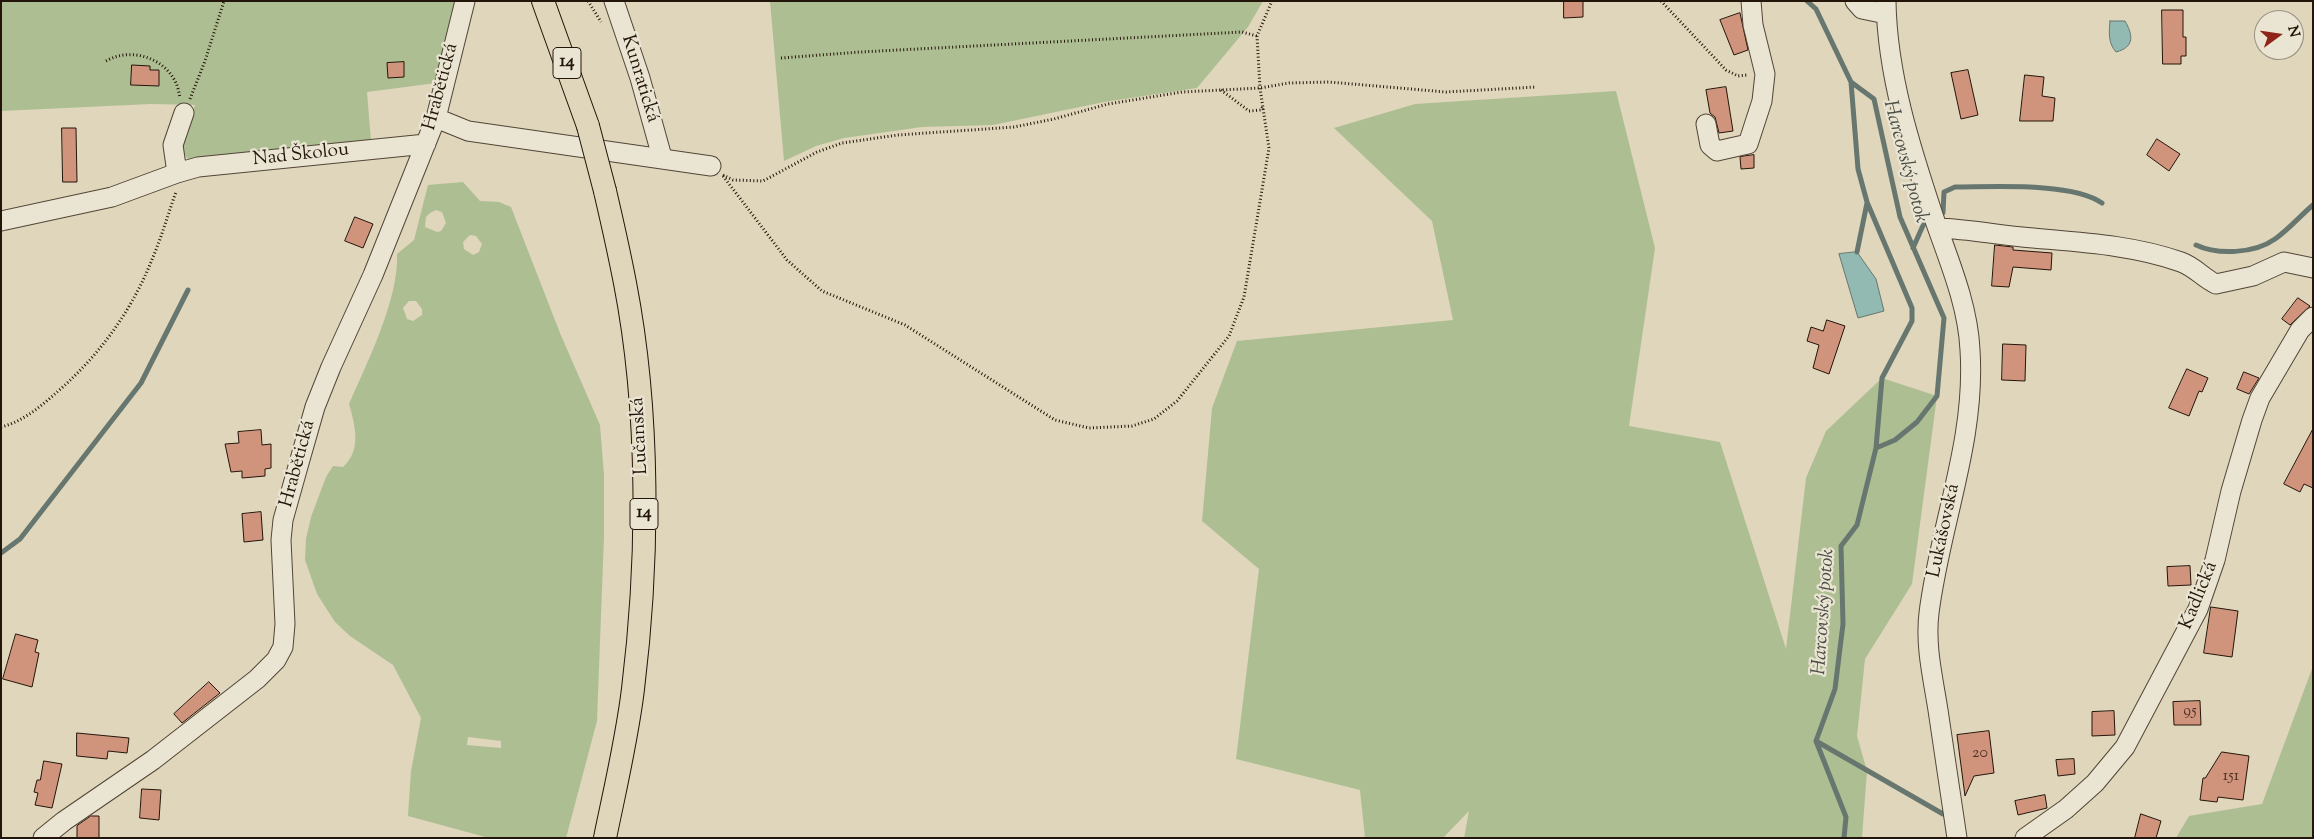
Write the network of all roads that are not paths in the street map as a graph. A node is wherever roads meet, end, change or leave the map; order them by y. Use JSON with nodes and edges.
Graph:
{"nodes":[{"id":1,"x":465,"y":1,"type":"edge"},
{"id":2,"x":543,"y":1,"type":"edge"},
{"id":3,"x":614,"y":1,"type":"edge"},
{"id":4,"x":1751,"y":1,"type":"edge"},
{"id":5,"x":1855,"y":1,"type":"edge"},
{"id":6,"x":1886,"y":8,"type":"edge"},
{"id":7,"x":184,"y":113,"type":"road end"},
{"id":8,"x":436,"y":118,"type":"junction"},
{"id":9,"x":1706,"y":124,"type":"dead end"},
{"id":10,"x":426,"y":144,"type":"junction"},
{"id":11,"x":662,"y":157,"type":"junction"},
{"id":12,"x":711,"y":166,"type":"dead end"},
{"id":13,"x":181,"y":172,"type":"junction"},
{"id":14,"x":1,"y":221,"type":"edge"},
{"id":15,"x":1938,"y":228,"type":"junction"},
{"id":16,"x":2313,"y":268,"type":"edge"},
{"id":17,"x":2313,"y":317,"type":"edge"},
{"id":18,"x":44,"y":838,"type":"edge"},
{"id":19,"x":605,"y":838,"type":"edge"},
{"id":20,"x":1957,"y":838,"type":"edge"},
{"id":21,"x":2025,"y":838,"type":"edge"}],
"edges":[{"from":1,"to":8,"type":"street","name":"Hrabětická"},
{"from":2,"to":19,"type":"main road","name":"Lučanská","number":"14","bridge":true},
{"from":3,"to":11,"type":"street","name":"Kunratická"},
{"from":4,"to":9,"type":"street"},
{"from":5,"to":6,"type":"street"},
{"from":6,"to":15,"type":"street","name":"Lukášovská"},
{"from":7,"to":13,"type":"street"},
{"from":8,"to":10,"type":"street","name":"Hrabětická"},
{"from":8,"to":11,"type":"street"},
{"from":10,"to":13,"type":"street","name":"Nad Školou"},
{"from":10,"to":18,"type":"street","name":"Hrabětická"},
{"from":11,"to":12,"type":"street"},
{"from":13,"to":14,"type":"street","name":"Nad Školou"},
{"from":15,"to":16,"type":"street"},
{"from":15,"to":20,"type":"street","name":"Lukášovská"},
{"from":17,"to":21,"type":"street","name":"Kadlická"}]}
